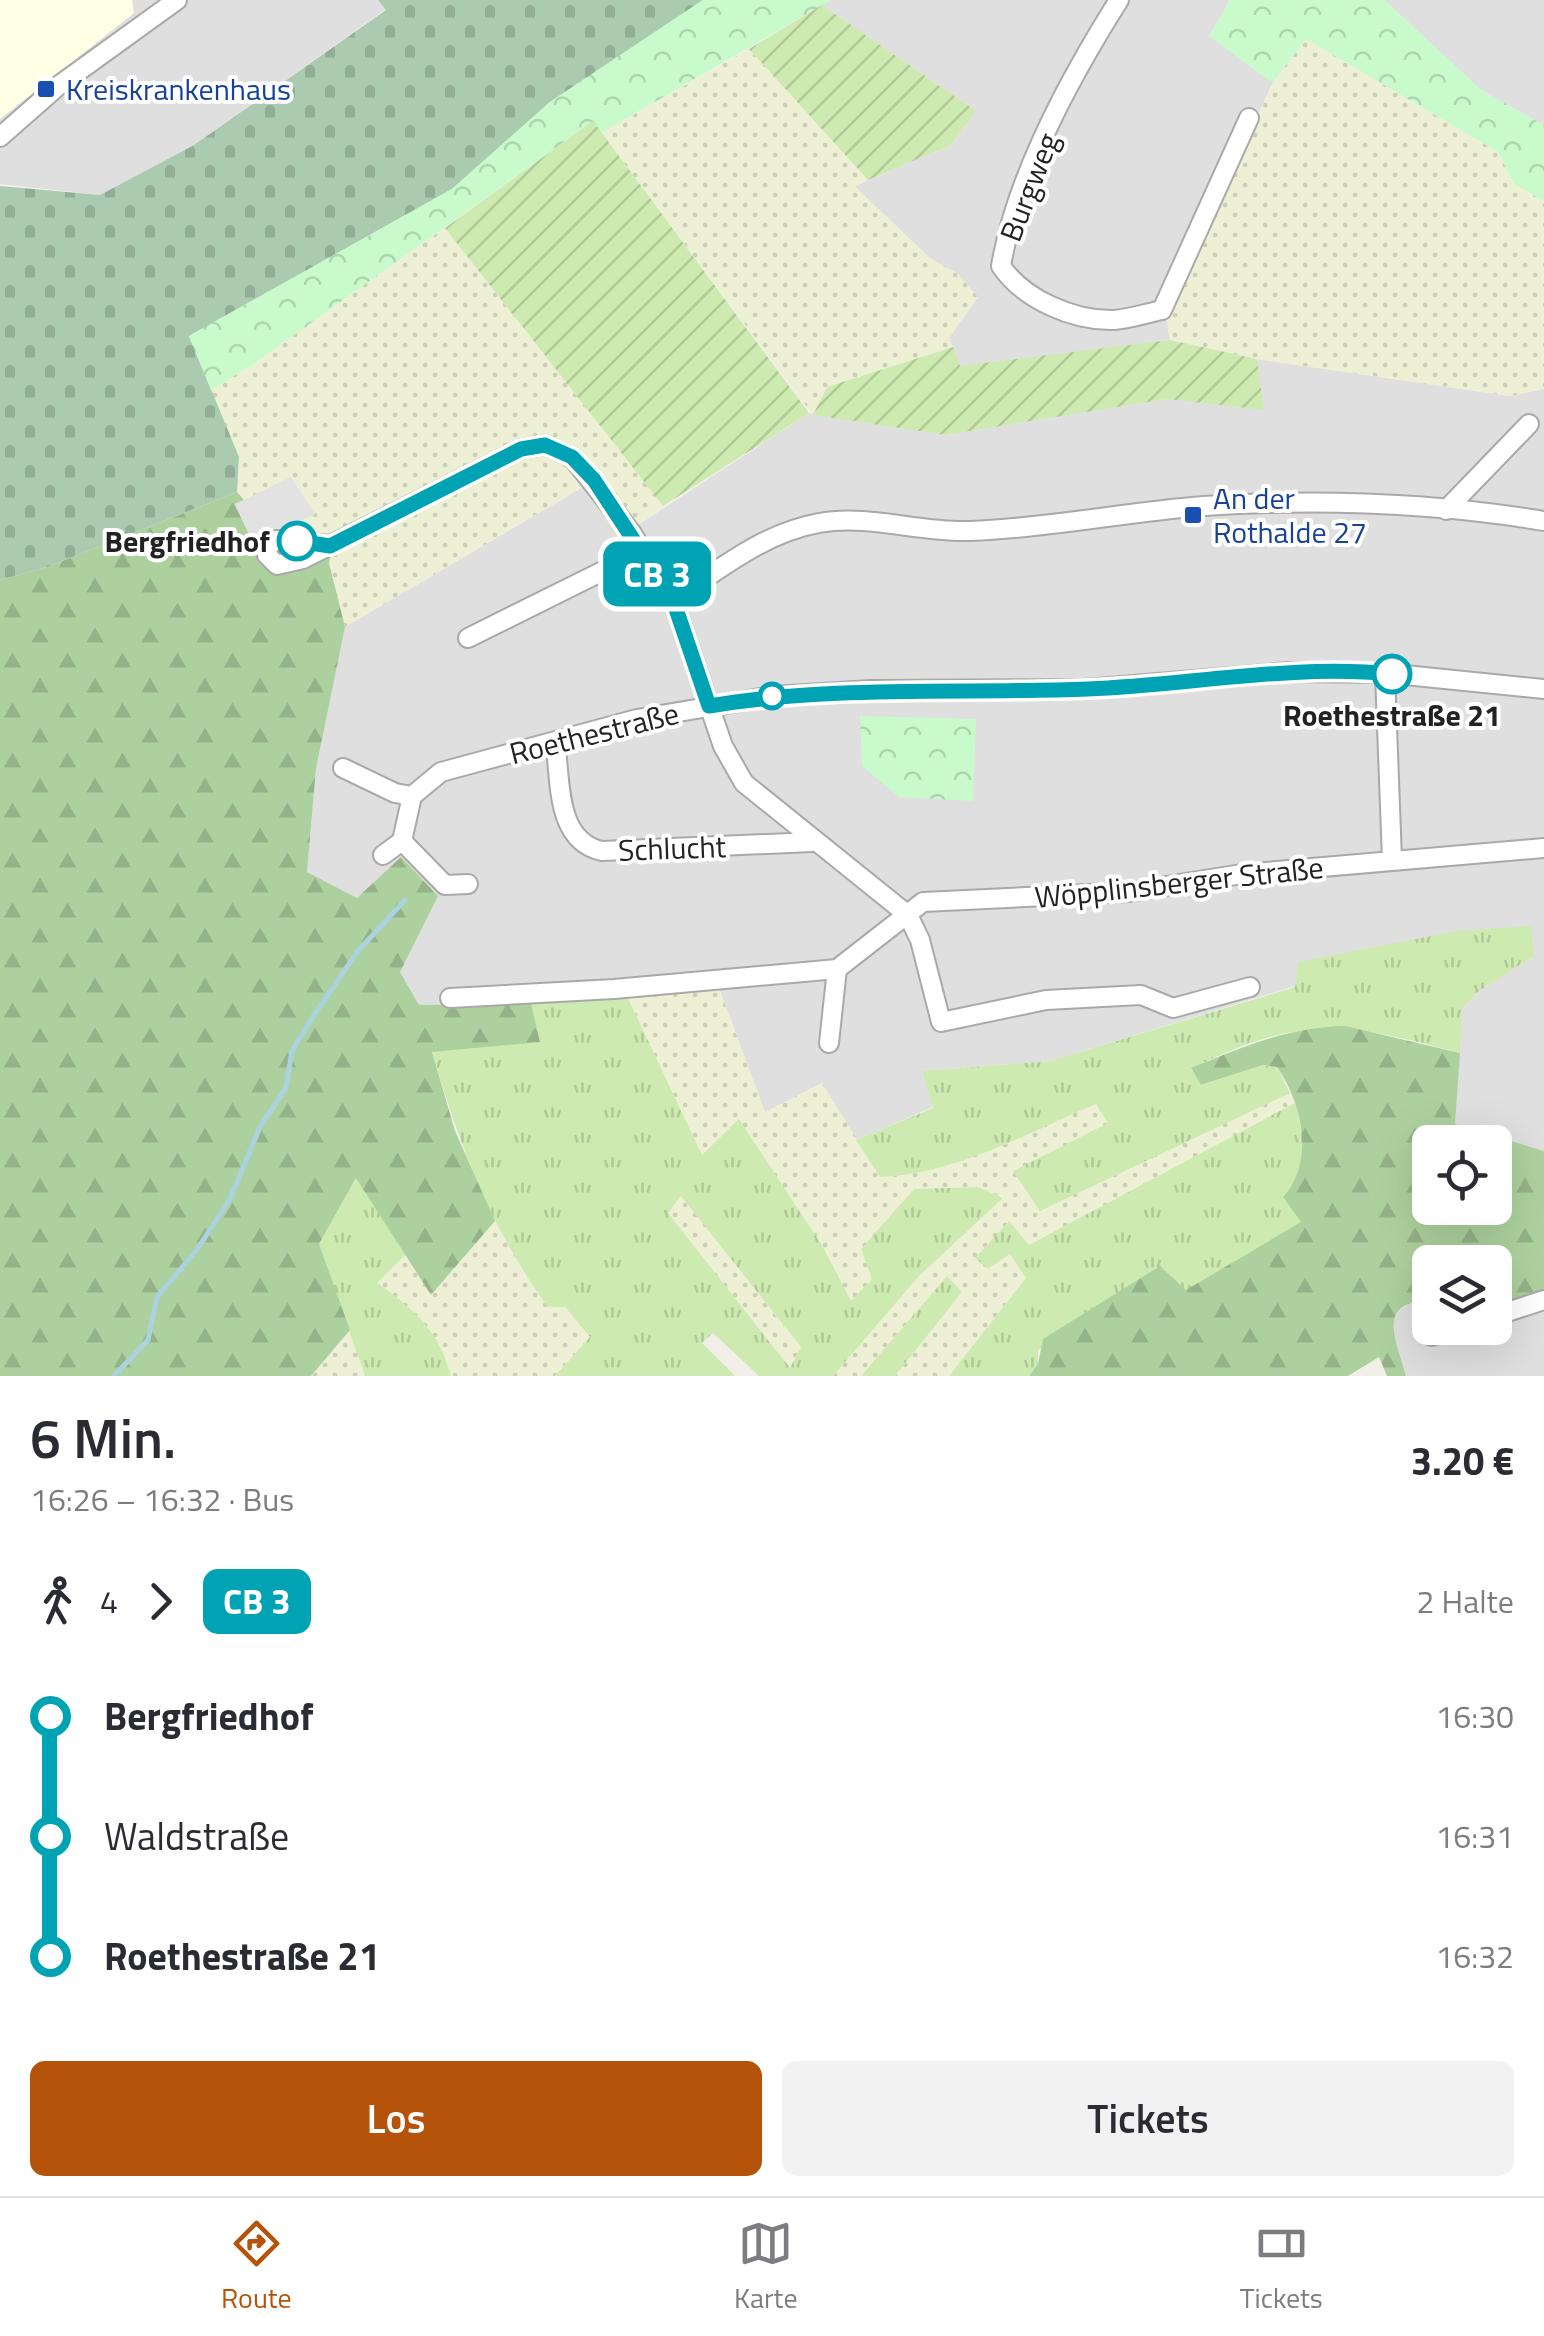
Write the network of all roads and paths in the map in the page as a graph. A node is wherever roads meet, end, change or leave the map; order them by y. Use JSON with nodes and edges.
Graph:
{"nodes":[{"id":1,"x":177,"y":0,"type":"edge"},
{"id":2,"x":1119,"y":0,"type":"edge"},
{"id":3,"x":1249,"y":118,"type":"dead end"},
{"id":4,"x":0,"y":137,"type":"edge"},
{"id":5,"x":1529,"y":424,"type":"dead end"},
{"id":6,"x":1446,"y":510,"type":"junction"},
{"id":7,"x":1544,"y":521,"type":"edge"},
{"id":8,"x":330,"y":546,"type":"dead end"},
{"id":9,"x":643,"y":551,"type":"junction"},
{"id":10,"x":673,"y":600,"type":"junction"},
{"id":11,"x":468,"y":638,"type":"dead end"},
{"id":12,"x":1385,"y":673,"type":"junction"},
{"id":13,"x":1544,"y":689,"type":"edge"},
{"id":14,"x":709,"y":706,"type":"junction"},
{"id":15,"x":555,"y":741,"type":"junction"},
{"id":16,"x":343,"y":768,"type":"dead end"},
{"id":17,"x":412,"y":796,"type":"junction"},
{"id":18,"x":402,"y":841,"type":"junction"},
{"id":19,"x":812,"y":842,"type":"junction"},
{"id":20,"x":1544,"y":848,"type":"edge"},
{"id":21,"x":383,"y":855,"type":"dead end"},
{"id":22,"x":1392,"y":860,"type":"junction"},
{"id":23,"x":468,"y":884,"type":"dead end"},
{"id":24,"x":908,"y":914,"type":"junction"},
{"id":25,"x":837,"y":968,"type":"junction"},
{"id":26,"x":1250,"y":986,"type":"dead end"},
{"id":27,"x":450,"y":998,"type":"dead end"},
{"id":28,"x":829,"y":1043,"type":"dead end"},
{"id":29,"x":1544,"y":1300,"type":"edge"},
{"id":30,"x":1512,"y":1310,"type":"edge"}],
"edges":[{"from":1,"to":4,"type":"street"},
{"from":2,"to":3,"type":"street","name":"Burgweg"},
{"from":5,"to":6,"type":"street"},
{"from":6,"to":7,"type":"street"},
{"from":6,"to":10,"type":"street"},
{"from":8,"to":9,"type":"street"},
{"from":9,"to":10,"type":"street"},
{"from":9,"to":11,"type":"street"},
{"from":10,"to":14,"type":"street"},
{"from":12,"to":13,"type":"street","name":"Roethestraße"},
{"from":12,"to":14,"type":"street","name":"Roethestraße"},
{"from":12,"to":22,"type":"street"},
{"from":14,"to":15,"type":"street","name":"Roethestraße"},
{"from":14,"to":19,"type":"street"},
{"from":15,"to":17,"type":"street","name":"Roethestraße"},
{"from":15,"to":19,"type":"street","name":"Schlucht"},
{"from":16,"to":17,"type":"street"},
{"from":17,"to":18,"type":"street"},
{"from":18,"to":21,"type":"street"},
{"from":18,"to":23,"type":"street"},
{"from":19,"to":24,"type":"street"},
{"from":20,"to":22,"type":"street","name":"Wöpplinsberger Straße"},
{"from":22,"to":24,"type":"street","name":"Wöpplinsberger Straße"},
{"from":24,"to":25,"type":"street","name":"Wöpplinsberger Straße"},
{"from":24,"to":26,"type":"street"},
{"from":25,"to":27,"type":"street"},
{"from":25,"to":28,"type":"street"},
{"from":29,"to":30,"type":"street"}]}
